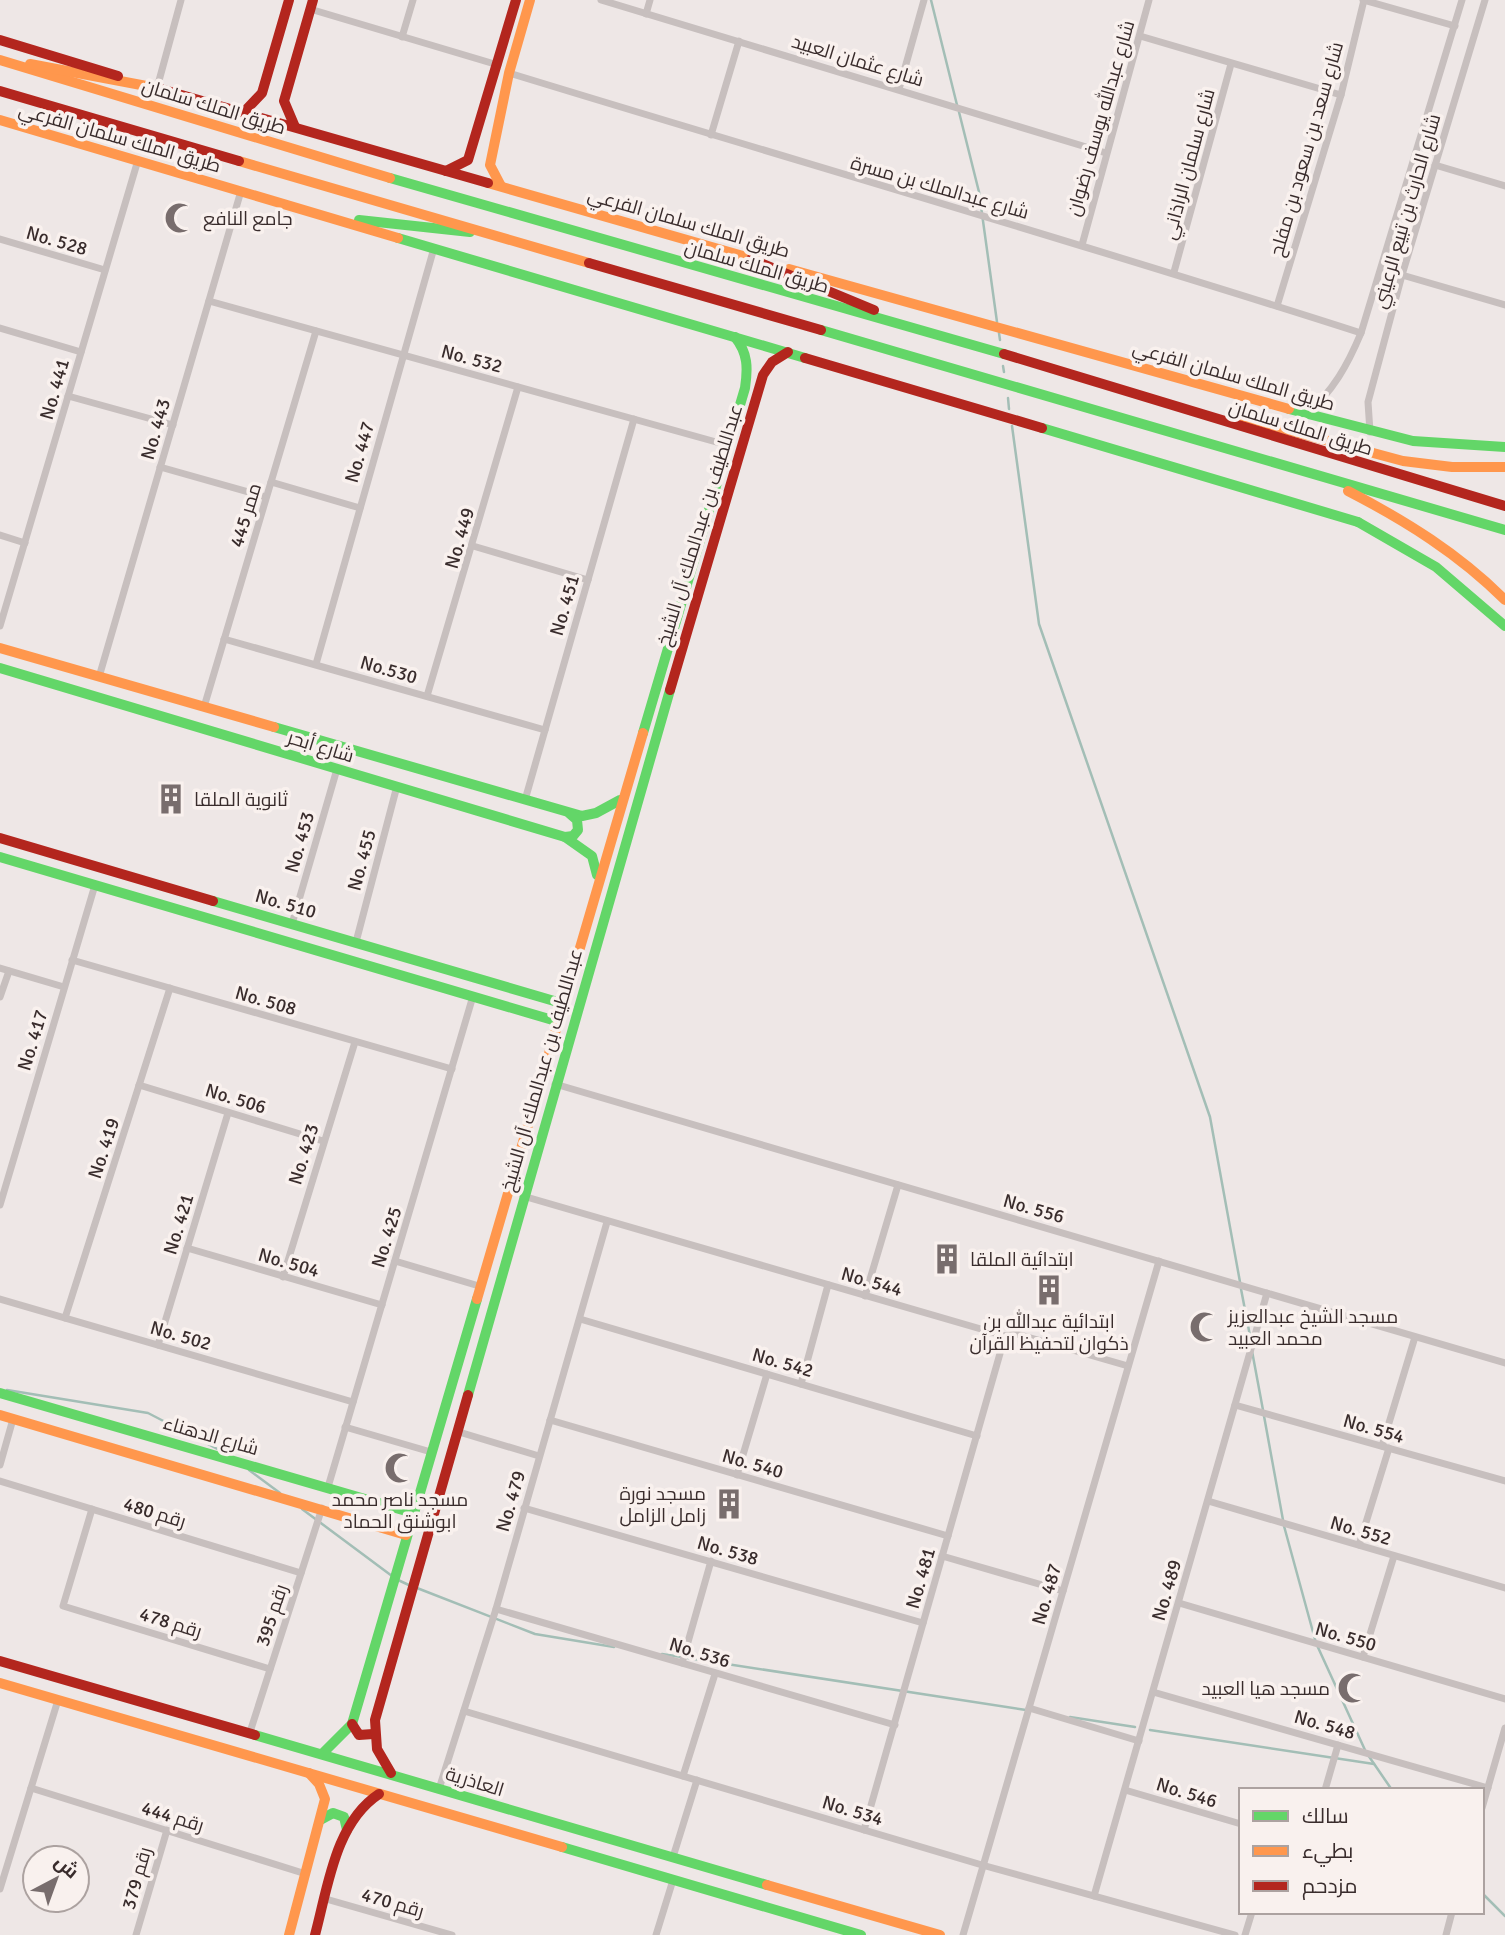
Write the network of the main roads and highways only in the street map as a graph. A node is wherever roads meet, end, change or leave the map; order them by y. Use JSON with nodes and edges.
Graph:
{"nodes":[{"id":1,"x":289,"y":0,"type":"edge"},
{"id":2,"x":516,"y":0,"type":"edge"},
{"id":3,"x":530,"y":0,"type":"edge"},
{"id":4,"x":311,"y":4,"type":"edge"},
{"id":5,"x":0,"y":40,"type":"edge"},
{"id":6,"x":0,"y":59,"type":"edge"},
{"id":7,"x":157,"y":88,"type":"junction"},
{"id":8,"x":0,"y":91,"type":"edge"},
{"id":9,"x":244,"y":112,"type":"junction"},
{"id":10,"x":0,"y":120,"type":"edge"},
{"id":11,"x":295,"y":127,"type":"junction"},
{"id":12,"x":446,"y":171,"type":"junction"},
{"id":13,"x":501,"y":186,"type":"junction"},
{"id":14,"x":328,"y":216,"type":"junction"},
{"id":15,"x":481,"y":234,"type":"junction"},
{"id":16,"x":751,"y":259,"type":"junction"},
{"id":17,"x":733,"y":335,"type":"junction"},
{"id":18,"x":937,"y":336,"type":"junction"},
{"id":19,"x":788,"y":352,"type":"junction"},
{"id":20,"x":1005,"y":354,"type":"junction"},
{"id":21,"x":747,"y":373,"type":"junction"},
{"id":22,"x":763,"y":374,"type":"junction"},
{"id":23,"x":1505,"y":447,"type":"edge"},
{"id":24,"x":1505,"y":467,"type":"edge"},
{"id":25,"x":1319,"y":475,"type":"junction"},
{"id":26,"x":1505,"y":506,"type":"edge"},
{"id":27,"x":1505,"y":530,"type":"edge"},
{"id":28,"x":1505,"y":600,"type":"edge"},
{"id":29,"x":1505,"y":626,"type":"edge"},
{"id":30,"x":0,"y":648,"type":"edge"},
{"id":31,"x":0,"y":668,"type":"edge"},
{"id":32,"x":620,"y":800,"type":"junction"},
{"id":33,"x":568,"y":812,"type":"junction"},
{"id":34,"x":565,"y":837,"type":"junction"},
{"id":35,"x":0,"y":838,"type":"edge"},
{"id":36,"x":0,"y":858,"type":"edge"},
{"id":37,"x":99,"y":867,"type":"junction"},
{"id":38,"x":94,"y":885,"type":"junction"},
{"id":39,"x":596,"y":891,"type":"junction"},
{"id":40,"x":545,"y":998,"type":"junction"},
{"id":41,"x":561,"y":1003,"type":"junction"},
{"id":42,"x":540,"y":1016,"type":"junction"},
{"id":43,"x":556,"y":1021,"type":"junction"},
{"id":44,"x":458,"y":1360,"type":"junction"},
{"id":45,"x":478,"y":1366,"type":"junction"},
{"id":46,"x":0,"y":1393,"type":"edge"},
{"id":47,"x":0,"y":1415,"type":"edge"},
{"id":48,"x":395,"y":1507,"type":"junction"},
{"id":49,"x":413,"y":1513,"type":"junction"},
{"id":50,"x":390,"y":1530,"type":"junction"},
{"id":51,"x":407,"y":1535,"type":"junction"},
{"id":52,"x":392,"y":1587,"type":"junction"},
{"id":53,"x":411,"y":1591,"type":"junction"},
{"id":54,"x":0,"y":1661,"type":"edge"},
{"id":55,"x":0,"y":1683,"type":"edge"},
{"id":56,"x":169,"y":1710,"type":"junction"},
{"id":57,"x":352,"y":1724,"type":"junction"},
{"id":58,"x":163,"y":1730,"type":"junction"},
{"id":59,"x":373,"y":1734,"type":"junction"},
{"id":60,"x":322,"y":1754,"type":"junction"},
{"id":61,"x":309,"y":1773,"type":"junction"},
{"id":62,"x":391,"y":1773,"type":"junction"},
{"id":63,"x":379,"y":1794,"type":"junction"},
{"id":64,"x":320,"y":1820,"type":"junction"},
{"id":65,"x":558,"y":1824,"type":"junction"},
{"id":66,"x":347,"y":1830,"type":"junction"},
{"id":67,"x":550,"y":1844,"type":"junction"},
{"id":68,"x":289,"y":1935,"type":"edge"},
{"id":69,"x":315,"y":1935,"type":"edge"},
{"id":70,"x":861,"y":1935,"type":"edge"},
{"id":71,"x":940,"y":1935,"type":"edge"}],
"edges":[{"from":1,"to":9,"type":"main road"},
{"from":2,"to":12,"type":"main road"},
{"from":3,"to":13,"type":"main road"},
{"from":4,"to":11,"type":"main road"},
{"from":5,"to":7,"type":"main road","name":"طريق الملك سلمان الفرعي"},
{"from":6,"to":7,"type":"main road"},
{"from":6,"to":18,"type":"main road","name":"طريق الملك سلمان"},
{"from":7,"to":9,"type":"main road","name":"طريق الملك سلمان الفرعي"},
{"from":8,"to":15,"type":"main road"},
{"from":9,"to":11,"type":"main road","name":"طريق الملك سلمان الفرعي"},
{"from":10,"to":14,"type":"main road","name":"طريق الملك سلمان الفرعي"},
{"from":11,"to":12,"type":"main road","name":"طريق الملك سلمان الفرعي"},
{"from":12,"to":13,"type":"main road","name":"طريق الملك سلمان الفرعي"},
{"from":13,"to":16,"type":"main road","name":"طريق الملك سلمان الفرعي"},
{"from":14,"to":15,"type":"main road"},
{"from":14,"to":17,"type":"main road","name":"طريق الملك سلمان الفرعي"},
{"from":15,"to":25,"type":"main road"},
{"from":16,"to":18,"type":"main road"},
{"from":16,"to":23,"type":"main road","name":"طريق الملك سلمان الفرعي"},
{"from":17,"to":19,"type":"main road","name":"طريق الملك سلمان الفرعي"},
{"from":17,"to":21,"type":"main road"},
{"from":18,"to":20,"type":"main road","name":"طريق الملك سلمان"},
{"from":19,"to":22,"type":"main road"},
{"from":19,"to":29,"type":"main road","name":"طريق الملك سلمان الفرعي"},
{"from":20,"to":24,"type":"main road"},
{"from":20,"to":26,"type":"main road","name":"طريق الملك سلمان"},
{"from":21,"to":22,"type":"main road"},
{"from":21,"to":32,"type":"main road","name":"عبداللطيف بن عبدالملك آل الشيخ"},
{"from":22,"to":45,"type":"main road","name":"عبداللطيف بن عبدالملك آل الشيخ"},
{"from":25,"to":27,"type":"main road"},
{"from":25,"to":28,"type":"main road"},
{"from":30,"to":33,"type":"main road","name":"شارع أبحر"},
{"from":31,"to":34,"type":"main road","name":"شارع أبحر"},
{"from":32,"to":33,"type":"main road","name":"شارع أبحر"},
{"from":32,"to":39,"type":"main road","name":"عبداللطيف بن عبدالملك آل الشيخ"},
{"from":33,"to":34,"type":"main road"},
{"from":34,"to":39,"type":"main road","name":"شارع أبحر"},
{"from":35,"to":37,"type":"main road","name":"No. 510"},
{"from":36,"to":38,"type":"main road","name":"No. 510"},
{"from":37,"to":38,"type":"main road"},
{"from":37,"to":40,"type":"main road","name":"No. 510"},
{"from":38,"to":42,"type":"main road","name":"No. 510"},
{"from":39,"to":41,"type":"main road","name":"عبداللطيف بن عبدالملك آل الشيخ"},
{"from":40,"to":41,"type":"main road","name":"No. 510"},
{"from":40,"to":42,"type":"main road"},
{"from":41,"to":43,"type":"main road","name":"عبداللطيف بن عبدالملك آل الشيخ"},
{"from":42,"to":43,"type":"main road","name":"No. 510"},
{"from":43,"to":44,"type":"main road","name":"عبداللطيف بن عبدالملك آل الشيخ"},
{"from":44,"to":45,"type":"main road"},
{"from":44,"to":49,"type":"main road","name":"عبداللطيف بن عبدالملك آل الشيخ"},
{"from":45,"to":53,"type":"main road","name":"عبداللطيف بن عبدالملك آل الشيخ"},
{"from":46,"to":48,"type":"main road","name":"شارع الدهناء"},
{"from":47,"to":50,"type":"main road","name":"شارع الدهناء"},
{"from":48,"to":49,"type":"main road","name":"شارع الدهناء"},
{"from":48,"to":50,"type":"main road"},
{"from":49,"to":51,"type":"main road","name":"عبداللطيف بن عبدالملك آل الشيخ"},
{"from":50,"to":51,"type":"main road","name":"شارع الدهناء"},
{"from":51,"to":52,"type":"main road","name":"عبداللطيف بن عبدالملك آل الشيخ"},
{"from":52,"to":53,"type":"main road"},
{"from":52,"to":57,"type":"main road","name":"عبداللطيف بن عبدالملك آل الشيخ"},
{"from":53,"to":59,"type":"main road","name":"عبداللطيف بن عبدالملك آل الشيخ"},
{"from":54,"to":56,"type":"main road","name":"العاذرية"},
{"from":55,"to":58,"type":"main road","name":"العاذرية"},
{"from":56,"to":58,"type":"main road"},
{"from":56,"to":60,"type":"main road","name":"العاذرية"},
{"from":57,"to":59,"type":"main road"},
{"from":57,"to":60,"type":"main road","name":"عبداللطيف بن عبدالملك آل الشيخ"},
{"from":58,"to":61,"type":"main road","name":"العاذرية"},
{"from":59,"to":62,"type":"main road"},
{"from":60,"to":62,"type":"main road","name":"العاذرية"},
{"from":61,"to":63,"type":"main road","name":"العاذرية"},
{"from":61,"to":64,"type":"main road"},
{"from":62,"to":65,"type":"main road","name":"العاذرية"},
{"from":63,"to":66,"type":"main road"},
{"from":63,"to":67,"type":"main road","name":"العاذرية"},
{"from":64,"to":66,"type":"main road"},
{"from":64,"to":68,"type":"main road"},
{"from":65,"to":67,"type":"main road"},
{"from":65,"to":71,"type":"main road","name":"العاذرية"},
{"from":66,"to":69,"type":"main road"},
{"from":67,"to":70,"type":"main road","name":"العاذرية"}]}
